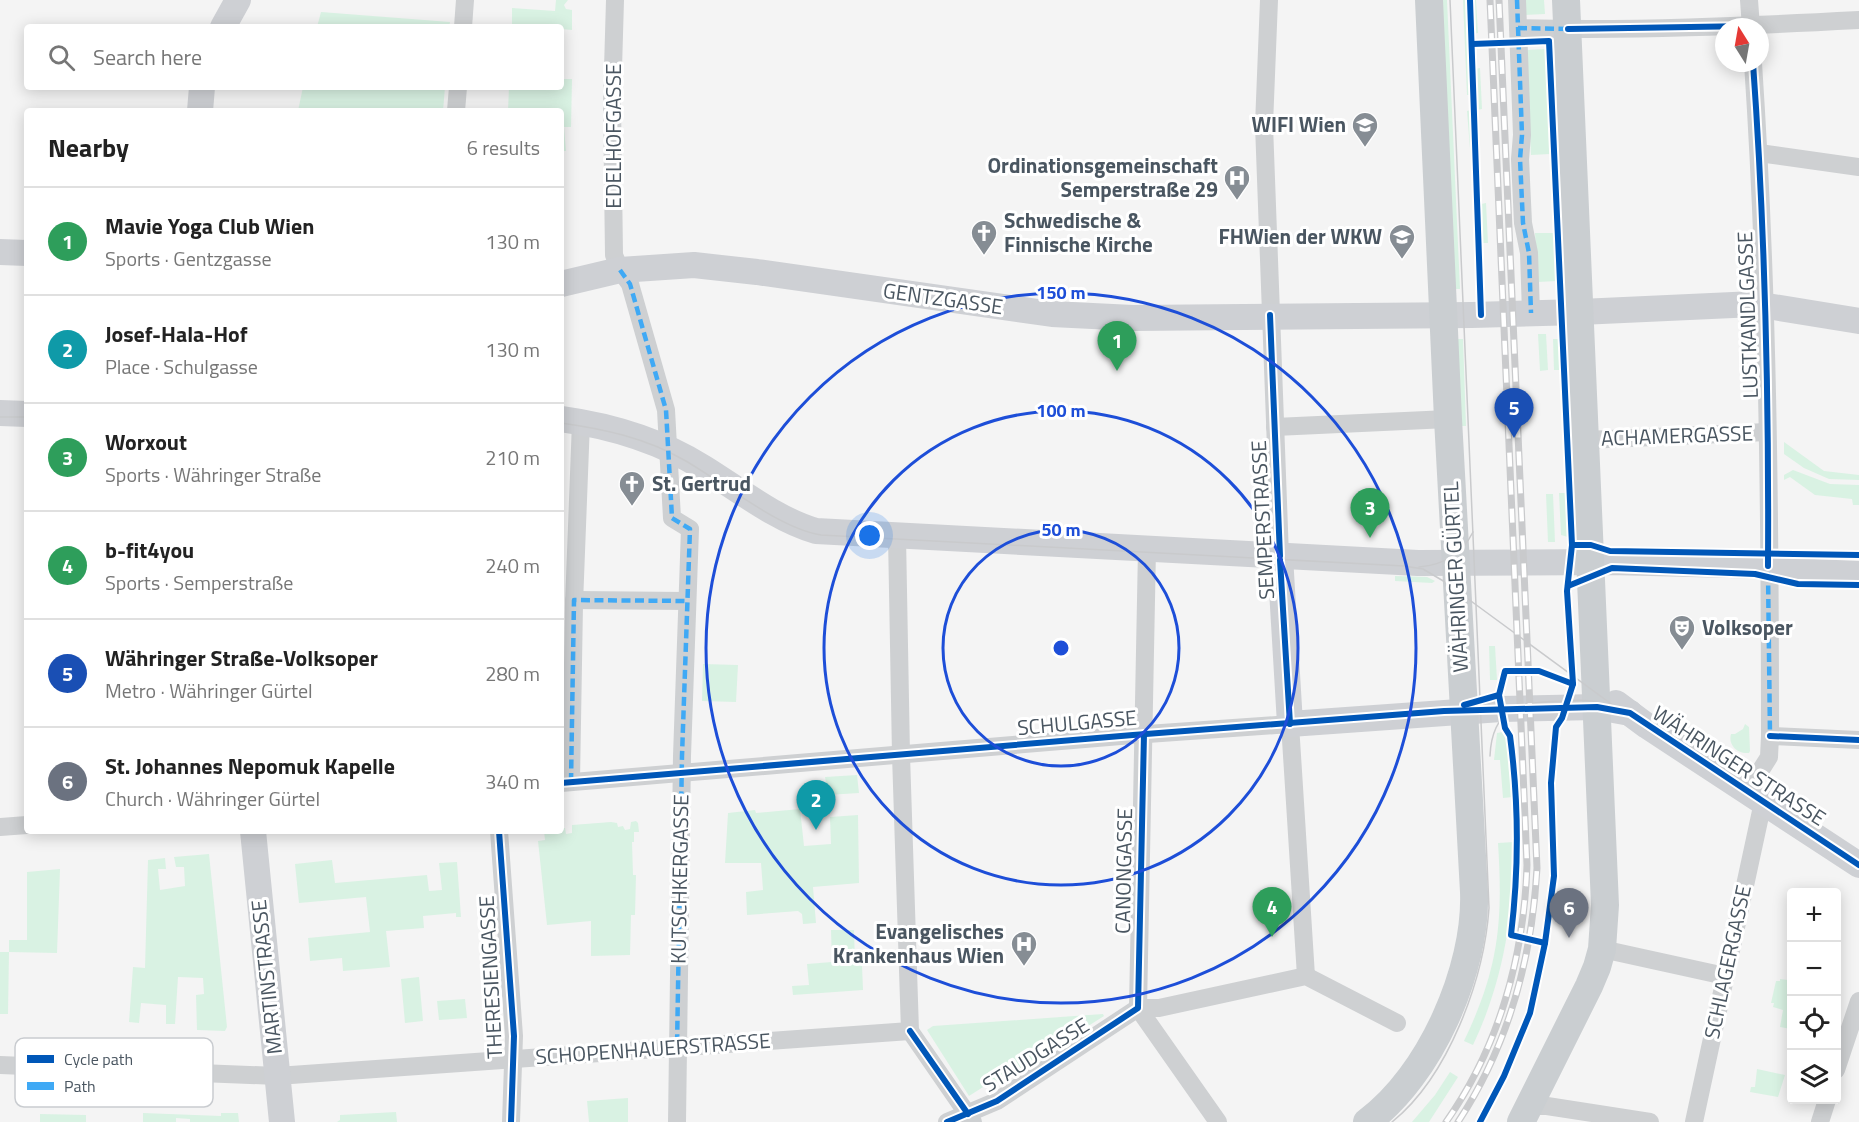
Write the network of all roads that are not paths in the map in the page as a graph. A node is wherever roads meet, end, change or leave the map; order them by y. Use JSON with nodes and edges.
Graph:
{"nodes":[{"id":1,"x":238,"y":0,"type":"edge"},
{"id":2,"x":465,"y":0,"type":"edge"},
{"id":3,"x":615,"y":0,"type":"edge"},
{"id":4,"x":1269,"y":0,"type":"edge"},
{"id":5,"x":1429,"y":0,"type":"edge"},
{"id":6,"x":1516,"y":0,"type":"edge"},
{"id":7,"x":1566,"y":0,"type":"edge"},
{"id":8,"x":1749,"y":0,"type":"edge"},
{"id":9,"x":1750,"y":18,"type":"edge"},
{"id":10,"x":1859,"y":20,"type":"edge"},
{"id":11,"x":224,"y":24,"type":"edge"},
{"id":12,"x":463,"y":24,"type":"edge"},
{"id":13,"x":1769,"y":25,"type":"edge"},
{"id":14,"x":1715,"y":27,"type":"edge"},
{"id":15,"x":1518,"y":28,"type":"junction"},
{"id":16,"x":1568,"y":29,"type":"junction"},
{"id":17,"x":1754,"y":72,"type":"edge"},
{"id":18,"x":202,"y":90,"type":"edge"},
{"id":19,"x":458,"y":90,"type":"edge"},
{"id":20,"x":200,"y":108,"type":"edge"},
{"id":21,"x":456,"y":108,"type":"edge"},
{"id":22,"x":1759,"y":153,"type":"junction"},
{"id":23,"x":1859,"y":167,"type":"edge"},
{"id":24,"x":0,"y":252,"type":"edge"},
{"id":25,"x":24,"y":253,"type":"edge"},
{"id":26,"x":620,"y":270,"type":"junction"},
{"id":27,"x":564,"y":283,"type":"edge"},
{"id":28,"x":1765,"y":306,"type":"junction"},
{"id":29,"x":1580,"y":312,"type":"junction"},
{"id":30,"x":1531,"y":314,"type":"junction"},
{"id":31,"x":1270,"y":315,"type":"junction"},
{"id":32,"x":1444,"y":315,"type":"junction"},
{"id":33,"x":1859,"y":321,"type":"edge"},
{"id":34,"x":0,"y":413,"type":"edge"},
{"id":35,"x":24,"y":414,"type":"edge"},
{"id":36,"x":1448,"y":419,"type":"junction"},
{"id":37,"x":571,"y":420,"type":"edge"},
{"id":38,"x":1275,"y":427,"type":"junction"},
{"id":39,"x":1767,"y":432,"type":"junction"},
{"id":40,"x":1586,"y":440,"type":"junction"},
{"id":41,"x":668,"y":448,"type":"junction"},
{"id":42,"x":897,"y":536,"type":"junction"},
{"id":43,"x":1147,"y":549,"type":"junction"},
{"id":44,"x":1280,"y":556,"type":"junction"},
{"id":45,"x":1592,"y":562,"type":"junction"},
{"id":46,"x":1456,"y":563,"type":"junction"},
{"id":47,"x":1768,"y":566,"type":"junction"},
{"id":48,"x":1859,"y":574,"type":"edge"},
{"id":49,"x":574,"y":600,"type":"junction"},
{"id":50,"x":687,"y":601,"type":"junction"},
{"id":51,"x":1596,"y":698,"type":"junction"},
{"id":52,"x":1463,"y":710,"type":"junction"},
{"id":53,"x":1290,"y":724,"type":"junction"},
{"id":54,"x":1144,"y":734,"type":"junction"},
{"id":55,"x":1770,"y":736,"type":"junction"},
{"id":56,"x":1859,"y":740,"type":"edge"},
{"id":57,"x":901,"y":755,"type":"junction"},
{"id":58,"x":682,"y":773,"type":"junction"},
{"id":59,"x":566,"y":783,"type":"edge"},
{"id":60,"x":1755,"y":797,"type":"junction"},
{"id":61,"x":24,"y":825,"type":"edge"},
{"id":62,"x":0,"y":827,"type":"edge"},
{"id":63,"x":253,"y":834,"type":"edge"},
{"id":64,"x":499,"y":834,"type":"edge"},
{"id":65,"x":1859,"y":865,"type":"edge"},
{"id":66,"x":1602,"y":949,"type":"junction"},
{"id":67,"x":1725,"y":975,"type":"junction"},
{"id":68,"x":1306,"y":976,"type":"junction"},
{"id":69,"x":1859,"y":1001,"type":"edge"},
{"id":70,"x":1138,"y":1008,"type":"junction"},
{"id":71,"x":1397,"y":1023,"type":"dead end"},
{"id":72,"x":910,"y":1031,"type":"junction"},
{"id":73,"x":677,"y":1047,"type":"junction"},
{"id":74,"x":1841,"y":1055,"type":"edge"},
{"id":75,"x":513,"y":1059,"type":"junction"},
{"id":76,"x":0,"y":1065,"type":"edge"},
{"id":77,"x":15,"y":1066,"type":"edge"},
{"id":78,"x":213,"y":1073,"type":"edge"},
{"id":79,"x":277,"y":1076,"type":"junction"},
{"id":80,"x":1826,"y":1104,"type":"edge"},
{"id":81,"x":1525,"y":1114,"type":"edge"},
{"id":82,"x":970,"y":1118,"type":"edge"},
{"id":83,"x":282,"y":1122,"type":"edge"},
{"id":84,"x":511,"y":1122,"type":"edge"},
{"id":85,"x":677,"y":1122,"type":"edge"},
{"id":86,"x":947,"y":1122,"type":"edge"},
{"id":87,"x":1218,"y":1122,"type":"edge"},
{"id":88,"x":1367,"y":1122,"type":"edge"},
{"id":89,"x":1650,"y":1122,"type":"edge"},
{"id":90,"x":1694,"y":1122,"type":"edge"},
{"id":91,"x":1820,"y":1122,"type":"edge"}],
"edges":[{"from":1,"to":11,"type":"main road"},
{"from":2,"to":12,"type":"street"},
{"from":3,"to":26,"type":"street","name":"EDELHOFGASSE"},
{"from":4,"to":31,"type":"street","name":"SEMPERSTRASSE"},
{"from":5,"to":32,"type":"main road","name":"WÄHRINGER GÜRTEL"},
{"from":6,"to":15,"type":"street"},
{"from":7,"to":16,"type":"main road"},
{"from":8,"to":9,"type":"street"},
{"from":10,"to":13,"type":"street"},
{"from":14,"to":16,"type":"street"},
{"from":15,"to":16,"type":"street"},
{"from":15,"to":30,"type":"street"},
{"from":16,"to":29,"type":"main road"},
{"from":17,"to":22,"type":"street","name":"LUSTKANDLGASSE"},
{"from":18,"to":20,"type":"main road"},
{"from":19,"to":21,"type":"street"},
{"from":22,"to":23,"type":"street"},
{"from":22,"to":28,"type":"street","name":"LUSTKANDLGASSE"},
{"from":24,"to":25,"type":"main road"},
{"from":26,"to":27,"type":"main road","name":"GENTZGASSE"},
{"from":26,"to":31,"type":"main road","name":"GENTZGASSE"},
{"from":26,"to":41,"type":"street"},
{"from":28,"to":29,"type":"main road","name":"GENTZGASSE"},
{"from":28,"to":33,"type":"main road","name":"GENTZGASSE"},
{"from":28,"to":39,"type":"street","name":"LUSTKANDLGASSE"},
{"from":29,"to":30,"type":"main road","name":"GENTZGASSE"},
{"from":29,"to":40,"type":"main road"},
{"from":30,"to":32,"type":"main road","name":"GENTZGASSE"},
{"from":31,"to":32,"type":"main road","name":"GENTZGASSE"},
{"from":31,"to":38,"type":"street","name":"SEMPERSTRASSE"},
{"from":32,"to":36,"type":"main road","name":"WÄHRINGER GÜRTEL"},
{"from":34,"to":35,"type":"main road"},
{"from":36,"to":38,"type":"street"},
{"from":36,"to":46,"type":"main road","name":"WÄHRINGER GÜRTEL"},
{"from":37,"to":41,"type":"main road"},
{"from":37,"to":49,"type":"street"},
{"from":38,"to":44,"type":"street","name":"SEMPERSTRASSE"},
{"from":39,"to":40,"type":"street","name":"ACHAMERGASSE"},
{"from":39,"to":47,"type":"street","name":"LUSTKANDLGASSE"},
{"from":40,"to":45,"type":"main road"},
{"from":41,"to":42,"type":"main road"},
{"from":41,"to":50,"type":"street","name":"KUTSCHKERGASSE"},
{"from":42,"to":43,"type":"main road"},
{"from":42,"to":57,"type":"street"},
{"from":43,"to":44,"type":"main road"},
{"from":43,"to":54,"type":"street","name":"CANONGASSE"},
{"from":44,"to":46,"type":"main road"},
{"from":44,"to":53,"type":"main road","name":"SEMPERSTRASSE"},
{"from":45,"to":46,"type":"main road"},
{"from":45,"to":47,"type":"main road"},
{"from":45,"to":51,"type":"main road"},
{"from":46,"to":52,"type":"main road","name":"WÄHRINGER GÜRTEL"},
{"from":47,"to":48,"type":"main road"},
{"from":47,"to":55,"type":"street","name":"LUSTKANDLGASSE"},
{"from":49,"to":50,"type":"street"},
{"from":49,"to":59,"type":"street"},
{"from":50,"to":58,"type":"street","name":"KUTSCHKERGASSE"},
{"from":51,"to":52,"type":"main road","name":"SCHULGASSE"},
{"from":51,"to":60,"type":"main road","name":"WÄHRINGER STRASSE"},
{"from":51,"to":66,"type":"main road"},
{"from":52,"to":53,"type":"main road","name":"SCHULGASSE"},
{"from":52,"to":88,"type":"main road","name":"WÄHRINGER GÜRTEL"},
{"from":53,"to":54,"type":"street","name":"SCHULGASSE"},
{"from":53,"to":68,"type":"street","name":"SEMPERSTRASSE"},
{"from":54,"to":57,"type":"street","name":"SCHULGASSE"},
{"from":54,"to":70,"type":"street","name":"CANONGASSE"},
{"from":55,"to":56,"type":"street"},
{"from":55,"to":60,"type":"street","name":"SCHLAGERGASSE"},
{"from":57,"to":58,"type":"street","name":"SCHULGASSE"},
{"from":57,"to":72,"type":"street"},
{"from":58,"to":59,"type":"street","name":"SCHULGASSE"},
{"from":58,"to":73,"type":"street","name":"KUTSCHKERGASSE"},
{"from":60,"to":65,"type":"main road","name":"WÄHRINGER STRASSE"},
{"from":60,"to":67,"type":"street","name":"SCHLAGERGASSE"},
{"from":61,"to":62,"type":"street"},
{"from":63,"to":79,"type":"main road","name":"MARTINSTRASSE"},
{"from":64,"to":75,"type":"street","name":"THERESIENGASSE"},
{"from":66,"to":67,"type":"street"},
{"from":66,"to":81,"type":"main road"},
{"from":67,"to":90,"type":"street","name":"SCHLAGERGASSE"},
{"from":68,"to":70,"type":"street"},
{"from":68,"to":71,"type":"street"},
{"from":69,"to":74,"type":"street"},
{"from":70,"to":82,"type":"street","name":"STAUDGASSE"},
{"from":70,"to":87,"type":"street"},
{"from":72,"to":73,"type":"street","name":"SCHOPENHAUERSTRASSE"},
{"from":72,"to":82,"type":"street"},
{"from":73,"to":75,"type":"street","name":"SCHOPENHAUERSTRASSE"},
{"from":73,"to":85,"type":"street","name":"KUTSCHKERGASSE"},
{"from":75,"to":79,"type":"street","name":"SCHOPENHAUERSTRASSE"},
{"from":75,"to":84,"type":"street","name":"THERESIENGASSE"},
{"from":76,"to":77,"type":"street","name":"SCHOPENHAUERSTRASSE"},
{"from":78,"to":79,"type":"street","name":"SCHOPENHAUERSTRASSE"},
{"from":79,"to":83,"type":"main road","name":"MARTINSTRASSE"},
{"from":80,"to":91,"type":"street"},
{"from":81,"to":89,"type":"street"},
{"from":82,"to":86,"type":"street","name":"STAUDGASSE"}]}
